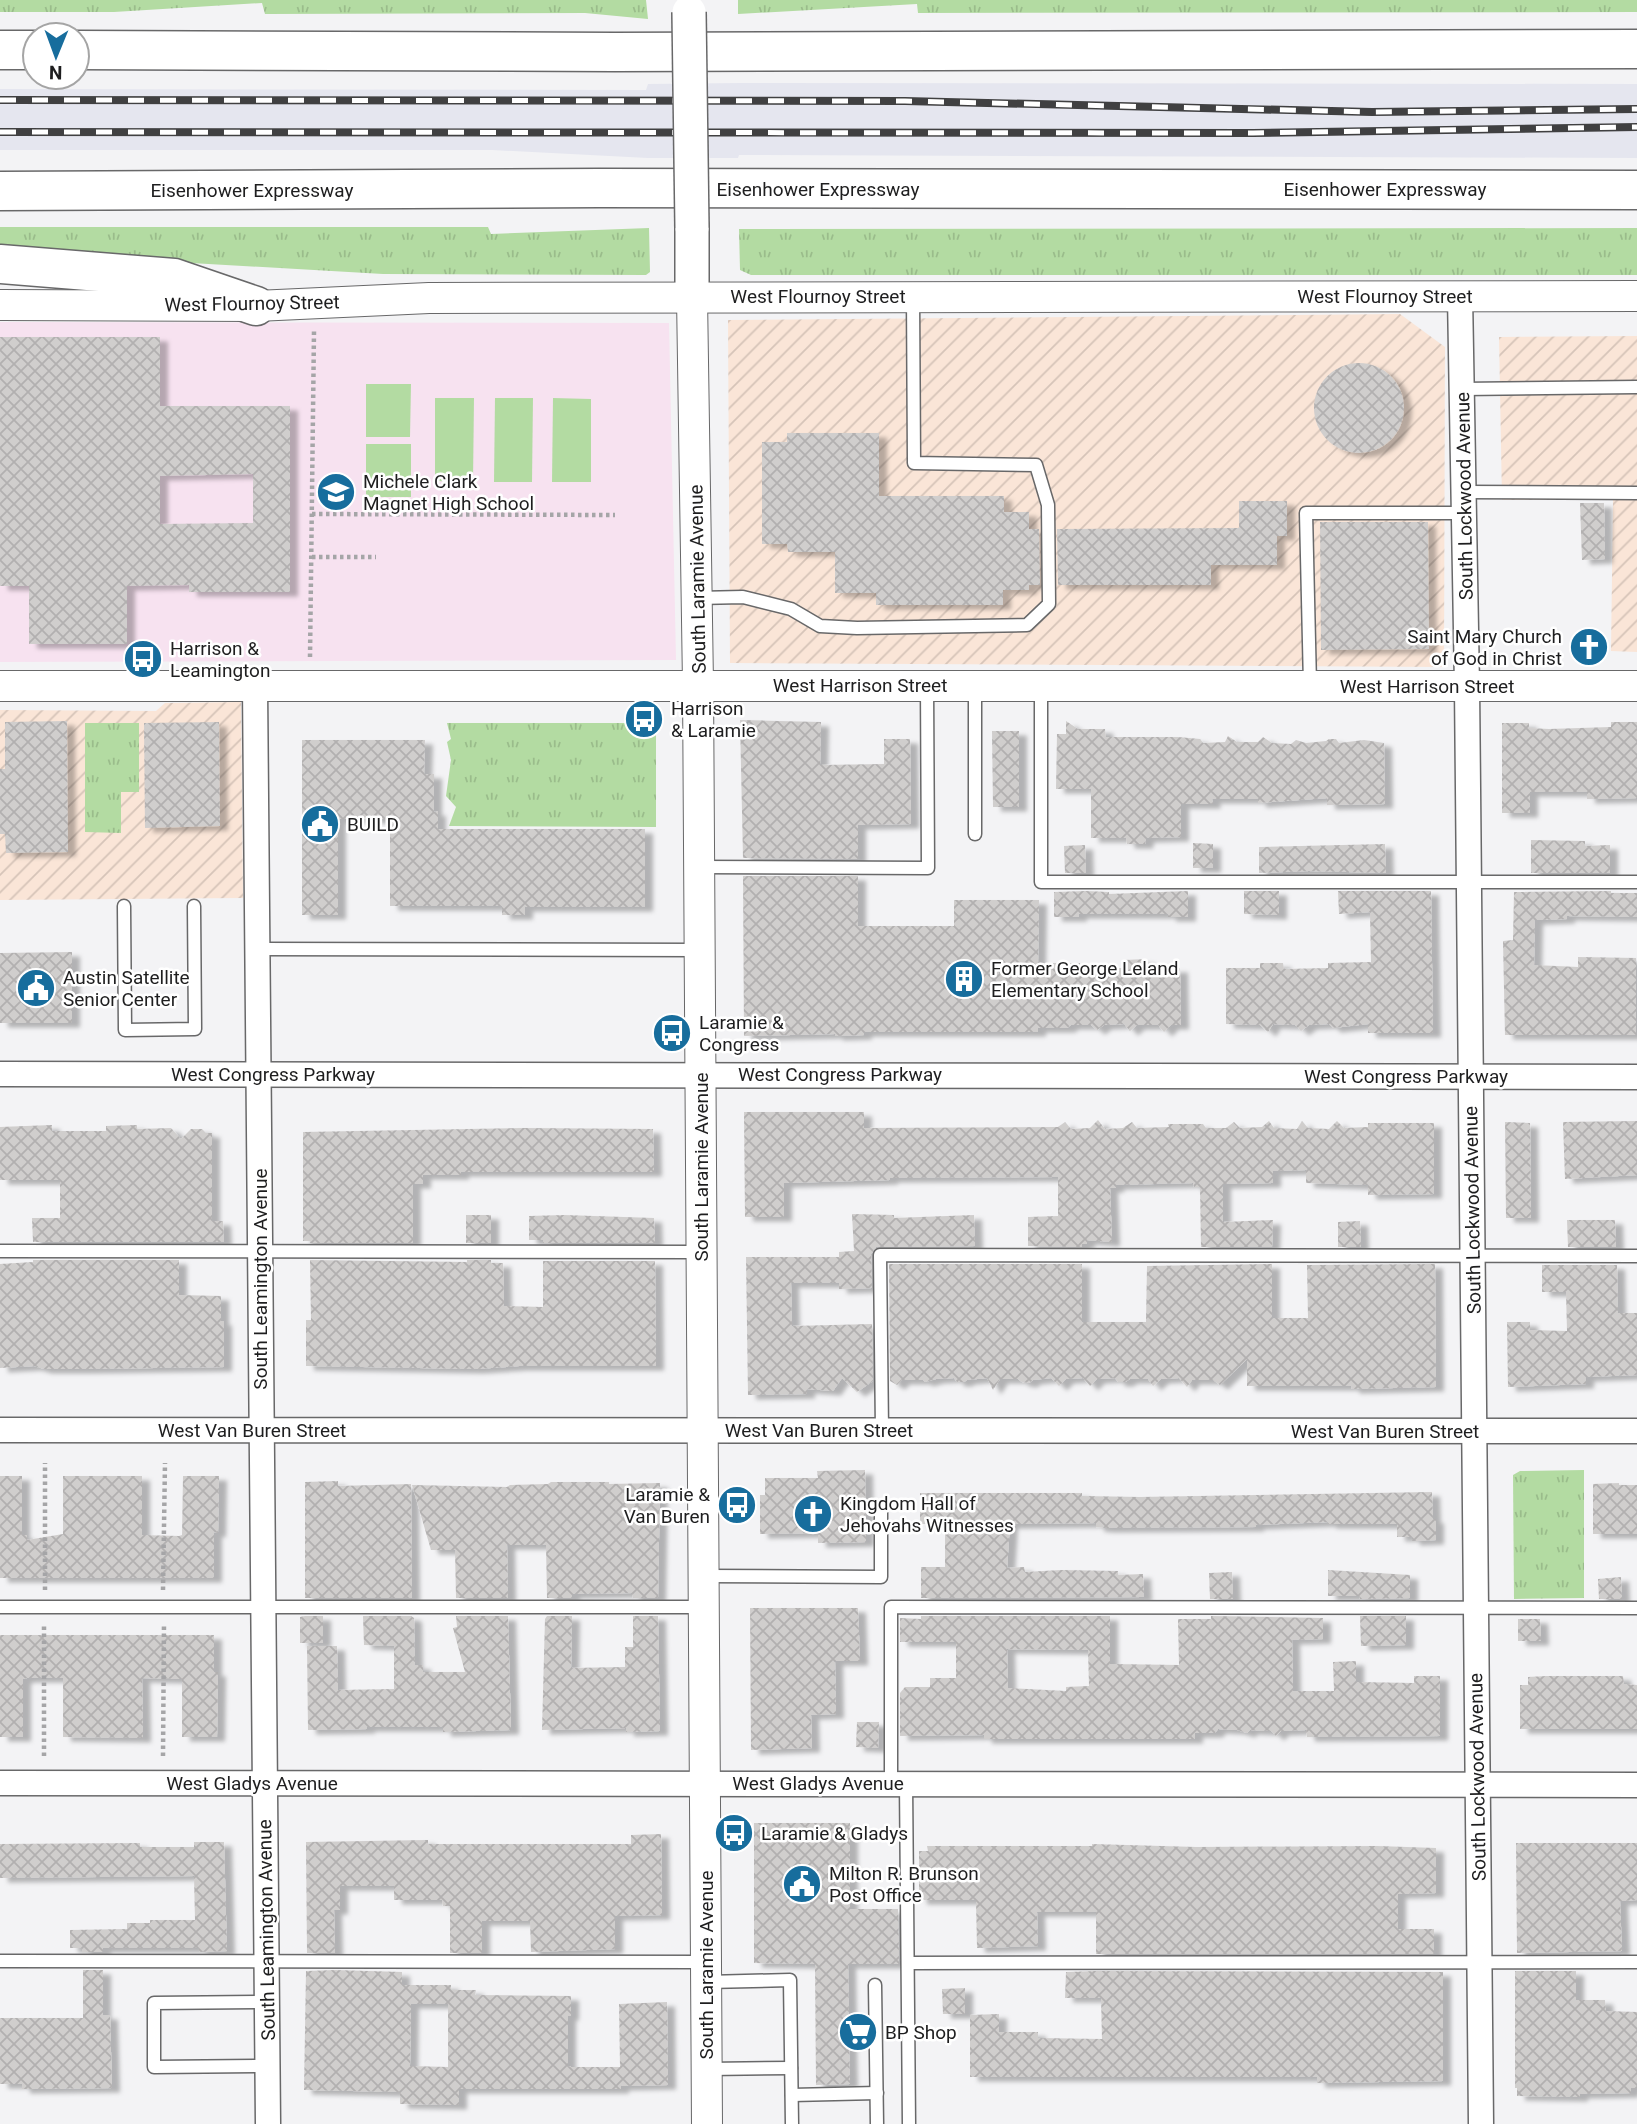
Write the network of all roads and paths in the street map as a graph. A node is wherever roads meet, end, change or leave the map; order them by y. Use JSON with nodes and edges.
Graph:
{"nodes":[{"id":1,"x":689,"y":6,"type":"edge"},
{"id":2,"x":1637,"y":49,"type":"edge"},
{"id":3,"x":0,"y":50,"type":"edge"},
{"id":4,"x":21,"y":50,"type":"edge"},
{"id":5,"x":91,"y":50,"type":"edge"},
{"id":6,"x":1637,"y":190,"type":"edge"},
{"id":7,"x":0,"y":191,"type":"edge"},
{"id":8,"x":0,"y":264,"type":"edge"},
{"id":9,"x":913,"y":296,"type":"junction"},
{"id":10,"x":1460,"y":296,"type":"junction"},
{"id":11,"x":1637,"y":296,"type":"edge"},
{"id":12,"x":692,"y":297,"type":"junction"},
{"id":13,"x":0,"y":305,"type":"edge"},
{"id":14,"x":256,"y":306,"type":"junction"},
{"id":15,"x":314,"y":331,"type":"dead end"},
{"id":16,"x":1637,"y":387,"type":"edge"},
{"id":17,"x":1462,"y":389,"type":"junction"},
{"id":18,"x":1637,"y":493,"type":"edge"},
{"id":19,"x":1464,"y":503,"type":"junction"},
{"id":20,"x":312,"y":514,"type":"junction"},
{"id":21,"x":615,"y":515,"type":"dead end"},
{"id":22,"x":312,"y":557,"type":"junction"},
{"id":23,"x":376,"y":557,"type":"dead end"},
{"id":24,"x":697,"y":598,"type":"junction"},
{"id":25,"x":310,"y":657,"type":"dead end"},
{"id":26,"x":698,"y":684,"type":"junction"},
{"id":27,"x":927,"y":685,"type":"junction"},
{"id":28,"x":975,"y":685,"type":"junction"},
{"id":29,"x":1041,"y":685,"type":"junction"},
{"id":30,"x":0,"y":686,"type":"edge"},
{"id":31,"x":1310,"y":686,"type":"junction"},
{"id":32,"x":1467,"y":686,"type":"junction"},
{"id":33,"x":1637,"y":686,"type":"edge"},
{"id":34,"x":255,"y":687,"type":"junction"},
{"id":35,"x":975,"y":834,"type":"dead end"},
{"id":36,"x":699,"y":867,"type":"junction"},
{"id":37,"x":1469,"y":881,"type":"junction"},
{"id":38,"x":1637,"y":881,"type":"edge"},
{"id":39,"x":124,"y":906,"type":"dead end"},
{"id":40,"x":194,"y":906,"type":"dead end"},
{"id":41,"x":257,"y":949,"type":"junction"},
{"id":42,"x":699,"y":950,"type":"junction"},
{"id":43,"x":0,"y":1074,"type":"edge"},
{"id":44,"x":258,"y":1074,"type":"junction"},
{"id":45,"x":700,"y":1074,"type":"junction"},
{"id":46,"x":1471,"y":1077,"type":"junction"},
{"id":47,"x":1637,"y":1077,"type":"edge"},
{"id":48,"x":0,"y":1251,"type":"edge"},
{"id":49,"x":260,"y":1252,"type":"junction"},
{"id":50,"x":702,"y":1252,"type":"junction"},
{"id":51,"x":1472,"y":1256,"type":"junction"},
{"id":52,"x":1637,"y":1256,"type":"edge"},
{"id":53,"x":0,"y":1430,"type":"edge"},
{"id":54,"x":261,"y":1430,"type":"junction"},
{"id":55,"x":702,"y":1430,"type":"junction"},
{"id":56,"x":882,"y":1431,"type":"junction"},
{"id":57,"x":1474,"y":1431,"type":"junction"},
{"id":58,"x":1637,"y":1431,"type":"edge"},
{"id":59,"x":45,"y":1462,"type":"dead end"},
{"id":60,"x":165,"y":1463,"type":"dead end"},
{"id":61,"x":881,"y":1508,"type":"dead end"},
{"id":62,"x":704,"y":1576,"type":"junction"},
{"id":63,"x":45,"y":1579,"type":"dead end"},
{"id":64,"x":163,"y":1579,"type":"dead end"},
{"id":65,"x":0,"y":1607,"type":"edge"},
{"id":66,"x":263,"y":1607,"type":"junction"},
{"id":67,"x":704,"y":1607,"type":"junction"},
{"id":68,"x":1476,"y":1607,"type":"junction"},
{"id":69,"x":1637,"y":1608,"type":"edge"},
{"id":70,"x":164,"y":1639,"type":"dead end"},
{"id":71,"x":44,"y":1640,"type":"dead end"},
{"id":72,"x":44,"y":1756,"type":"dead end"},
{"id":73,"x":163,"y":1756,"type":"dead end"},
{"id":74,"x":0,"y":1783,"type":"edge"},
{"id":75,"x":265,"y":1783,"type":"junction"},
{"id":76,"x":705,"y":1783,"type":"junction"},
{"id":77,"x":898,"y":1784,"type":"junction"},
{"id":78,"x":1478,"y":1785,"type":"junction"},
{"id":79,"x":1637,"y":1785,"type":"edge"},
{"id":80,"x":0,"y":1961,"type":"edge"},
{"id":81,"x":266,"y":1961,"type":"junction"},
{"id":82,"x":1637,"y":1962,"type":"edge"},
{"id":83,"x":908,"y":1963,"type":"junction"},
{"id":84,"x":1479,"y":1963,"type":"junction"},
{"id":85,"x":706,"y":1972,"type":"junction"},
{"id":86,"x":875,"y":1984,"type":"dead end"},
{"id":87,"x":267,"y":2002,"type":"junction"},
{"id":88,"x":267,"y":2066,"type":"junction"},
{"id":89,"x":792,"y":2068,"type":"junction"},
{"id":90,"x":707,"y":2069,"type":"junction"},
{"id":91,"x":877,"y":2094,"type":"junction"},
{"id":92,"x":792,"y":2095,"type":"junction"},
{"id":93,"x":268,"y":2124,"type":"edge"},
{"id":94,"x":707,"y":2124,"type":"edge"},
{"id":95,"x":792,"y":2124,"type":"edge"},
{"id":96,"x":877,"y":2124,"type":"edge"},
{"id":97,"x":909,"y":2124,"type":"edge"},
{"id":98,"x":1481,"y":2124,"type":"edge"}],
"edges":[{"from":1,"to":12,"type":"main road","name":"South Laramie Avenue","bridge":true},
{"from":2,"to":5,"type":"highway"},
{"from":3,"to":4,"type":"highway"},
{"from":6,"to":7,"type":"highway","name":"Eisenhower Expressway"},
{"from":8,"to":14,"type":"highway"},
{"from":9,"to":10,"type":"street","name":"West Flournoy Street"},
{"from":9,"to":12,"type":"street","name":"West Flournoy Street"},
{"from":9,"to":24,"type":"lane"},
{"from":10,"to":11,"type":"street","name":"West Flournoy Street"},
{"from":10,"to":17,"type":"street","name":"South Lockwood Avenue"},
{"from":12,"to":14,"type":"street","name":"West Flournoy Street"},
{"from":12,"to":24,"type":"street","name":"South Laramie Avenue"},
{"from":13,"to":14,"type":"street","name":"West Flournoy Street"},
{"from":15,"to":20,"type":"path"},
{"from":16,"to":17,"type":"lane"},
{"from":17,"to":19,"type":"street","name":"South Lockwood Avenue"},
{"from":18,"to":19,"type":"lane"},
{"from":19,"to":31,"type":"lane"},
{"from":19,"to":32,"type":"street","name":"South Lockwood Avenue"},
{"from":20,"to":21,"type":"path"},
{"from":20,"to":22,"type":"path"},
{"from":22,"to":23,"type":"path"},
{"from":22,"to":25,"type":"path"},
{"from":24,"to":26,"type":"street","name":"South Laramie Avenue"},
{"from":26,"to":27,"type":"street","name":"West Harrison Street"},
{"from":26,"to":34,"type":"street","name":"West Harrison Street"},
{"from":26,"to":36,"type":"street","name":"South Laramie Avenue"},
{"from":27,"to":28,"type":"street","name":"West Harrison Street"},
{"from":27,"to":36,"type":"lane"},
{"from":28,"to":29,"type":"street","name":"West Harrison Street"},
{"from":28,"to":35,"type":"lane"},
{"from":29,"to":31,"type":"street","name":"West Harrison Street"},
{"from":29,"to":37,"type":"lane"},
{"from":30,"to":34,"type":"street","name":"West Harrison Street"},
{"from":31,"to":32,"type":"street","name":"West Harrison Street"},
{"from":32,"to":33,"type":"street","name":"West Harrison Street"},
{"from":32,"to":37,"type":"street","name":"South Lockwood Avenue"},
{"from":34,"to":41,"type":"street","name":"South Leamington Avenue"},
{"from":36,"to":42,"type":"street","name":"South Laramie Avenue"},
{"from":37,"to":38,"type":"lane"},
{"from":37,"to":46,"type":"street","name":"South Lockwood Avenue"},
{"from":39,"to":40,"type":"lane"},
{"from":41,"to":42,"type":"lane"},
{"from":41,"to":44,"type":"street","name":"South Leamington Avenue"},
{"from":42,"to":45,"type":"street","name":"South Laramie Avenue"},
{"from":43,"to":44,"type":"street","name":"West Congress Parkway"},
{"from":44,"to":45,"type":"street","name":"West Congress Parkway"},
{"from":44,"to":49,"type":"street","name":"South Leamington Avenue"},
{"from":45,"to":46,"type":"street","name":"West Congress Parkway"},
{"from":45,"to":50,"type":"street","name":"South Laramie Avenue"},
{"from":46,"to":47,"type":"street","name":"West Congress Parkway"},
{"from":46,"to":51,"type":"street","name":"South Lockwood Avenue"},
{"from":48,"to":49,"type":"lane"},
{"from":49,"to":50,"type":"lane"},
{"from":49,"to":54,"type":"street","name":"South Leamington Avenue"},
{"from":50,"to":55,"type":"street","name":"South Laramie Avenue"},
{"from":51,"to":52,"type":"lane"},
{"from":51,"to":56,"type":"lane"},
{"from":51,"to":57,"type":"street","name":"South Lockwood Avenue"},
{"from":53,"to":54,"type":"street","name":"West Van Buren Street"},
{"from":54,"to":55,"type":"street","name":"West Van Buren Street"},
{"from":54,"to":66,"type":"street","name":"South Leamington Avenue"},
{"from":55,"to":56,"type":"street","name":"West Van Buren Street"},
{"from":55,"to":62,"type":"street","name":"South Laramie Avenue"},
{"from":56,"to":57,"type":"street","name":"West Van Buren Street"},
{"from":57,"to":58,"type":"street","name":"West Van Buren Street"},
{"from":57,"to":68,"type":"street","name":"South Lockwood Avenue"},
{"from":59,"to":63,"type":"path"},
{"from":60,"to":64,"type":"path"},
{"from":61,"to":62,"type":"lane"},
{"from":62,"to":67,"type":"street","name":"South Laramie Avenue"},
{"from":65,"to":66,"type":"lane"},
{"from":66,"to":67,"type":"lane"},
{"from":66,"to":75,"type":"street","name":"South Leamington Avenue"},
{"from":67,"to":76,"type":"street","name":"South Laramie Avenue"},
{"from":68,"to":69,"type":"lane"},
{"from":68,"to":77,"type":"lane"},
{"from":68,"to":78,"type":"street","name":"South Lockwood Avenue"},
{"from":70,"to":73,"type":"path"},
{"from":71,"to":72,"type":"path"},
{"from":74,"to":75,"type":"street","name":"West Gladys Avenue"},
{"from":75,"to":76,"type":"street","name":"West Gladys Avenue"},
{"from":75,"to":81,"type":"street","name":"South Leamington Avenue"},
{"from":76,"to":77,"type":"street","name":"West Gladys Avenue"},
{"from":76,"to":85,"type":"street","name":"South Laramie Avenue"},
{"from":77,"to":78,"type":"street","name":"West Gladys Avenue"},
{"from":77,"to":83,"type":"lane"},
{"from":78,"to":79,"type":"street","name":"West Gladys Avenue"},
{"from":78,"to":84,"type":"street","name":"South Lockwood Avenue"},
{"from":80,"to":81,"type":"lane"},
{"from":81,"to":85,"type":"lane"},
{"from":81,"to":87,"type":"street","name":"South Leamington Avenue"},
{"from":82,"to":84,"type":"lane"},
{"from":83,"to":84,"type":"lane"},
{"from":83,"to":97,"type":"lane"},
{"from":84,"to":98,"type":"street","name":"South Lockwood Avenue"},
{"from":85,"to":89,"type":"lane"},
{"from":85,"to":90,"type":"street","name":"South Laramie Avenue"},
{"from":86,"to":91,"type":"lane"},
{"from":87,"to":88,"type":"street","name":"South Leamington Avenue"},
{"from":87,"to":88,"type":"lane"},
{"from":88,"to":93,"type":"street","name":"South Leamington Avenue"},
{"from":89,"to":90,"type":"lane"},
{"from":89,"to":92,"type":"lane"},
{"from":90,"to":94,"type":"street","name":"South Laramie Avenue"},
{"from":91,"to":92,"type":"lane"},
{"from":91,"to":96,"type":"lane"},
{"from":92,"to":95,"type":"lane"}]}
